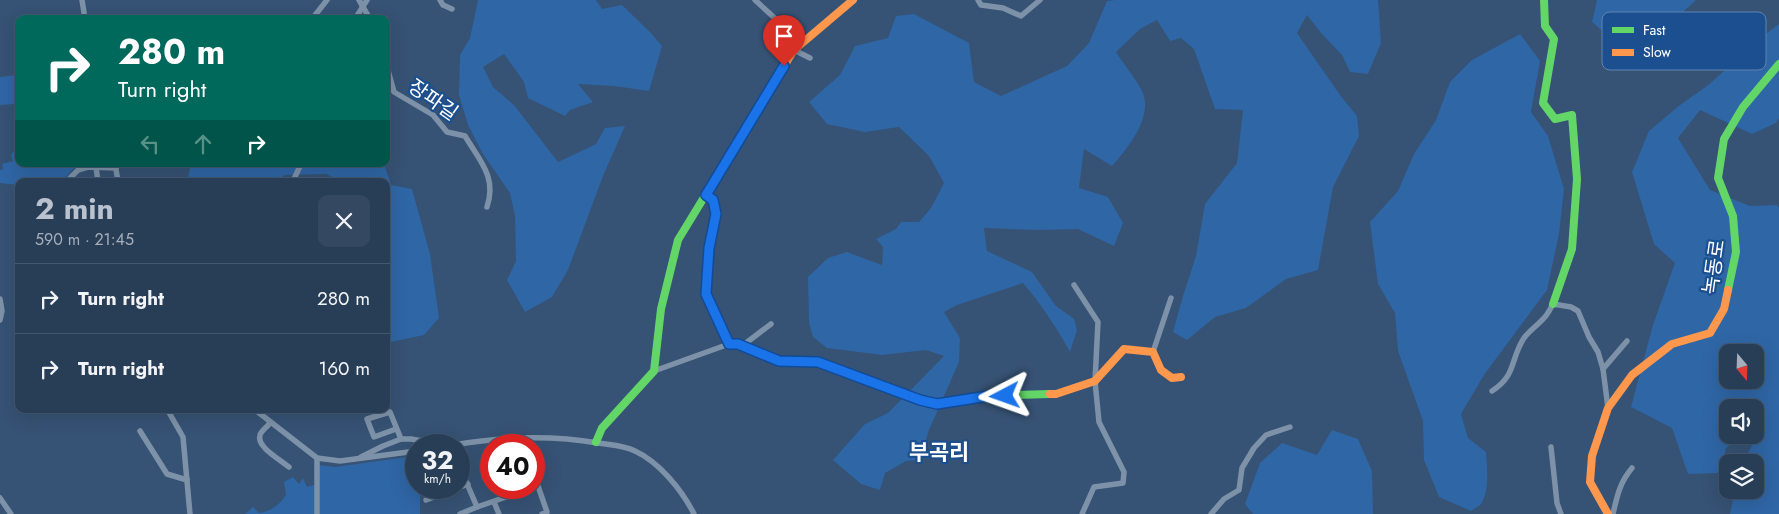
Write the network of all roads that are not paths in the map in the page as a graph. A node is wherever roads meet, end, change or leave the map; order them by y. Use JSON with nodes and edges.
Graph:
{"nodes":[{"id":1,"x":82,"y":0,"type":"edge"},
{"id":2,"x":327,"y":0,"type":"edge"},
{"id":3,"x":440,"y":0,"type":"edge"},
{"id":4,"x":755,"y":0,"type":"edge"},
{"id":5,"x":853,"y":0,"type":"edge"},
{"id":6,"x":978,"y":0,"type":"edge"},
{"id":7,"x":1040,"y":0,"type":"edge"},
{"id":8,"x":1544,"y":0,"type":"edge"},
{"id":9,"x":363,"y":2,"type":"edge"},
{"id":10,"x":452,"y":9,"type":"dead end"},
{"id":11,"x":85,"y":15,"type":"edge"},
{"id":12,"x":315,"y":15,"type":"edge"},
{"id":13,"x":357,"y":15,"type":"edge"},
{"id":14,"x":368,"y":15,"type":"edge"},
{"id":15,"x":794,"y":50,"type":"junction"},
{"id":16,"x":810,"y":58,"type":"dead end"},
{"id":17,"x":1779,"y":64,"type":"edge"},
{"id":18,"x":390,"y":78,"type":"edge"},
{"id":19,"x":88,"y":167,"type":"edge"},
{"id":20,"x":88,"y":167,"type":"edge"},
{"id":21,"x":106,"y":167,"type":"edge"},
{"id":22,"x":96,"y":168,"type":"junction"},
{"id":23,"x":70,"y":178,"type":"edge"},
{"id":24,"x":98,"y":178,"type":"edge"},
{"id":25,"x":706,"y":195,"type":"junction"},
{"id":26,"x":487,"y":207,"type":"dead end"},
{"id":27,"x":1074,"y":285,"type":"dead end"},
{"id":28,"x":1171,"y":298,"type":"dead end"},
{"id":29,"x":0,"y":299,"type":"edge"},
{"id":30,"x":1553,"y":304,"type":"junction"},
{"id":31,"x":0,"y":320,"type":"edge"},
{"id":32,"x":771,"y":324,"type":"dead end"},
{"id":33,"x":1627,"y":341,"type":"dead end"},
{"id":34,"x":729,"y":344,"type":"junction"},
{"id":35,"x":738,"y":344,"type":"junction"},
{"id":36,"x":1153,"y":352,"type":"junction"},
{"id":37,"x":1603,"y":369,"type":"junction"},
{"id":38,"x":654,"y":372,"type":"junction"},
{"id":39,"x":1181,"y":377,"type":"dead end"},
{"id":40,"x":1095,"y":381,"type":"junction"},
{"id":41,"x":1492,"y":391,"type":"dead end"},
{"id":42,"x":1608,"y":408,"type":"junction"},
{"id":43,"x":390,"y":412,"type":"edge"},
{"id":44,"x":169,"y":413,"type":"edge"},
{"id":45,"x":259,"y":413,"type":"edge"},
{"id":46,"x":387,"y":413,"type":"edge"},
{"id":47,"x":270,"y":423,"type":"junction"},
{"id":48,"x":1290,"y":427,"type":"dead end"},
{"id":49,"x":396,"y":429,"type":"junction"},
{"id":50,"x":140,"y":431,"type":"dead end"},
{"id":51,"x":401,"y":439,"type":"junction"},
{"id":52,"x":405,"y":439,"type":"edge"},
{"id":53,"x":596,"y":442,"type":"junction"},
{"id":54,"x":470,"y":443,"type":"edge"},
{"id":55,"x":1551,"y":447,"type":"dead end"},
{"id":56,"x":405,"y":452,"type":"edge"},
{"id":57,"x":317,"y":458,"type":"junction"},
{"id":58,"x":356,"y":459,"type":"junction"},
{"id":59,"x":289,"y":466,"type":"dead end"},
{"id":60,"x":1632,"y":468,"type":"dead end"},
{"id":61,"x":187,"y":480,"type":"junction"},
{"id":62,"x":470,"y":489,"type":"edge"},
{"id":63,"x":0,"y":498,"type":"edge"},
{"id":64,"x":494,"y":502,"type":"junction"},
{"id":65,"x":478,"y":508,"type":"junction"},
{"id":66,"x":10,"y":514,"type":"edge"},
{"id":67,"x":190,"y":514,"type":"edge"},
{"id":68,"x":317,"y":514,"type":"edge"},
{"id":69,"x":460,"y":514,"type":"edge"},
{"id":70,"x":499,"y":514,"type":"edge"},
{"id":71,"x":542,"y":514,"type":"edge"},
{"id":72,"x":694,"y":514,"type":"edge"},
{"id":73,"x":1082,"y":514,"type":"edge"},
{"id":74,"x":1211,"y":514,"type":"edge"},
{"id":75,"x":1560,"y":514,"type":"edge"},
{"id":76,"x":1608,"y":514,"type":"edge"},
{"id":77,"x":1613,"y":514,"type":"edge"}],
"edges":[{"from":1,"to":11,"type":"street"},
{"from":2,"to":12,"type":"street"},
{"from":3,"to":10,"type":"street"},
{"from":4,"to":15,"type":"street"},
{"from":5,"to":15,"type":"street"},
{"from":6,"to":7,"type":"street"},
{"from":8,"to":30,"type":"street"},
{"from":9,"to":13,"type":"street"},
{"from":9,"to":14,"type":"street"},
{"from":15,"to":16,"type":"street"},
{"from":15,"to":25,"type":"street"},
{"from":17,"to":42,"type":"street","name":"녹동로"},
{"from":18,"to":26,"type":"street","name":"장파길"},
{"from":19,"to":22,"type":"street"},
{"from":20,"to":23,"type":"street"},
{"from":21,"to":22,"type":"street"},
{"from":22,"to":24,"type":"street"},
{"from":25,"to":34,"type":"street"},
{"from":25,"to":38,"type":"street"},
{"from":27,"to":40,"type":"street"},
{"from":28,"to":36,"type":"street"},
{"from":29,"to":31,"type":"street"},
{"from":30,"to":37,"type":"street","name":"녹동로"},
{"from":30,"to":41,"type":"street"},
{"from":32,"to":35,"type":"street"},
{"from":33,"to":37,"type":"street"},
{"from":34,"to":35,"type":"street"},
{"from":34,"to":38,"type":"street"},
{"from":35,"to":40,"type":"street"},
{"from":36,"to":39,"type":"street"},
{"from":36,"to":40,"type":"street"},
{"from":37,"to":42,"type":"street","name":"녹동로"},
{"from":38,"to":53,"type":"street"},
{"from":40,"to":73,"type":"street"},
{"from":42,"to":76,"type":"street","name":"녹동로"},
{"from":43,"to":49,"type":"street"},
{"from":44,"to":61,"type":"street"},
{"from":45,"to":47,"type":"street"},
{"from":46,"to":49,"type":"street"},
{"from":47,"to":57,"type":"street"},
{"from":47,"to":59,"type":"street"},
{"from":48,"to":74,"type":"street"},
{"from":49,"to":51,"type":"street"},
{"from":50,"to":61,"type":"street"},
{"from":51,"to":52,"type":"street"},
{"from":51,"to":58,"type":"street"},
{"from":53,"to":54,"type":"street"},
{"from":53,"to":72,"type":"street"},
{"from":55,"to":75,"type":"street"},
{"from":56,"to":58,"type":"street"},
{"from":57,"to":58,"type":"street"},
{"from":57,"to":68,"type":"street"},
{"from":60,"to":77,"type":"street"},
{"from":61,"to":67,"type":"street"},
{"from":62,"to":65,"type":"street"},
{"from":63,"to":66,"type":"street"},
{"from":64,"to":65,"type":"street"},
{"from":64,"to":70,"type":"street"},
{"from":64,"to":71,"type":"street"},
{"from":65,"to":69,"type":"street"}]}
